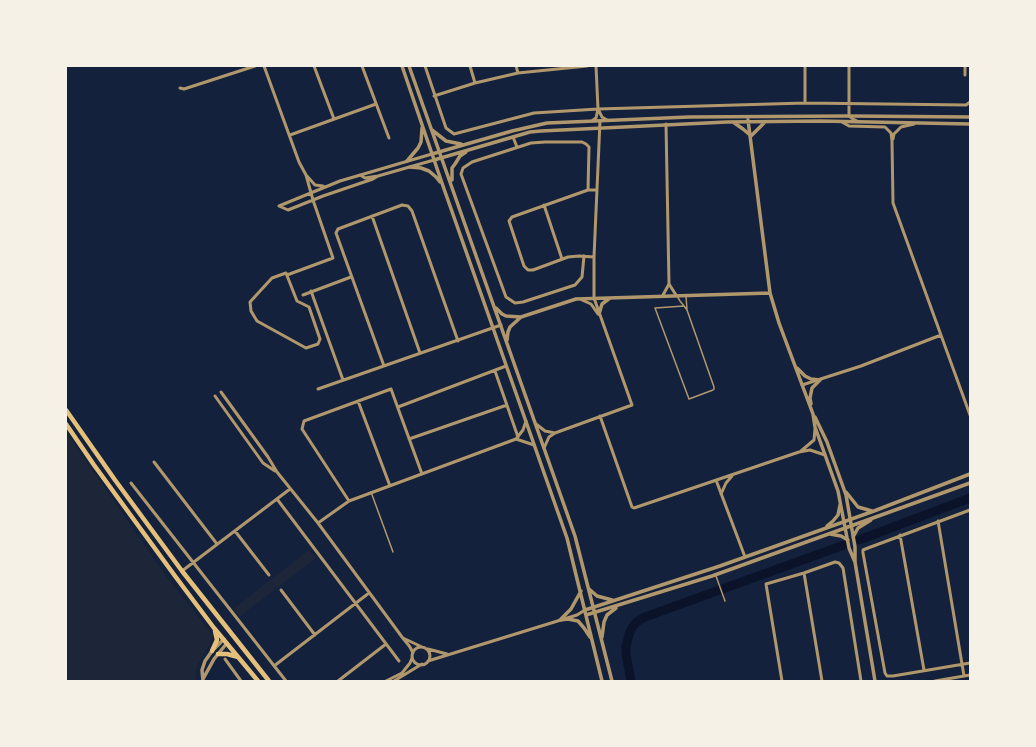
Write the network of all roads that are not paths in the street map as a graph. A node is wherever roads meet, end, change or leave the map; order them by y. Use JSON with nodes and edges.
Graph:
{"nodes":[{"id":1,"x":255,"y":66,"type":"edge"},
{"id":2,"x":264,"y":66,"type":"edge"},
{"id":3,"x":314,"y":66,"type":"edge"},
{"id":4,"x":362,"y":66,"type":"edge"},
{"id":5,"x":402,"y":66,"type":"edge"},
{"id":6,"x":409,"y":66,"type":"edge"},
{"id":7,"x":425,"y":66,"type":"edge"},
{"id":8,"x":470,"y":66,"type":"edge"},
{"id":9,"x":516,"y":66,"type":"edge"},
{"id":10,"x":587,"y":66,"type":"edge"},
{"id":11,"x":596,"y":66,"type":"edge"},
{"id":12,"x":805,"y":66,"type":"edge"},
{"id":13,"x":849,"y":66,"type":"edge"},
{"id":14,"x":965,"y":66,"type":"edge"},
{"id":15,"x":518,"y":72,"type":"junction"},
{"id":16,"x":965,"y":75,"type":"dead end"},
{"id":17,"x":475,"y":83,"type":"junction"},
{"id":18,"x":180,"y":88,"type":"dead end"},
{"id":19,"x":434,"y":96,"type":"junction"},
{"id":20,"x":970,"y":102,"type":"edge"},
{"id":21,"x":805,"y":103,"type":"junction"},
{"id":22,"x":376,"y":104,"type":"junction"},
{"id":23,"x":850,"y":104,"type":"junction"},
{"id":24,"x":598,"y":110,"type":"junction"},
{"id":25,"x":849,"y":116,"type":"junction"},
{"id":26,"x":748,"y":117,"type":"junction"},
{"id":27,"x":970,"y":118,"type":"edge"},
{"id":28,"x":334,"y":119,"type":"junction"},
{"id":29,"x":600,"y":121,"type":"junction"},
{"id":30,"x":608,"y":121,"type":"junction"},
{"id":31,"x":766,"y":121,"type":"junction"},
{"id":32,"x":837,"y":121,"type":"junction"},
{"id":33,"x":589,"y":122,"type":"junction"},
{"id":34,"x":732,"y":122,"type":"junction"},
{"id":35,"x":748,"y":122,"type":"junction"},
{"id":36,"x":842,"y":122,"type":"junction"},
{"id":37,"x":861,"y":122,"type":"junction"},
{"id":38,"x":422,"y":123,"type":"junction"},
{"id":39,"x":916,"y":123,"type":"junction"},
{"id":40,"x":666,"y":124,"type":"junction"},
{"id":41,"x":970,"y":124,"type":"edge"},
{"id":42,"x":600,"y":128,"type":"junction"},
{"id":43,"x":432,"y":129,"type":"junction"},
{"id":44,"x":290,"y":135,"type":"junction"},
{"id":45,"x":751,"y":136,"type":"junction"},
{"id":46,"x":513,"y":137,"type":"junction"},
{"id":47,"x":389,"y":138,"type":"dead end"},
{"id":48,"x":892,"y":141,"type":"junction"},
{"id":49,"x":467,"y":144,"type":"junction"},
{"id":50,"x":517,"y":147,"type":"junction"},
{"id":51,"x":468,"y":150,"type":"junction"},
{"id":52,"x":440,"y":152,"type":"junction"},
{"id":53,"x":432,"y":154,"type":"junction"},
{"id":54,"x":442,"y":157,"type":"junction"},
{"id":55,"x":434,"y":160,"type":"junction"},
{"id":56,"x":407,"y":161,"type":"junction"},
{"id":57,"x":410,"y":167,"type":"junction"},
{"id":58,"x":306,"y":175,"type":"junction"},
{"id":59,"x":360,"y":175,"type":"junction"},
{"id":60,"x":378,"y":176,"type":"junction"},
{"id":61,"x":324,"y":186,"type":"junction"},
{"id":62,"x":443,"y":186,"type":"junction"},
{"id":63,"x":453,"y":190,"type":"junction"},
{"id":64,"x":588,"y":190,"type":"junction"},
{"id":65,"x":596,"y":190,"type":"junction"},
{"id":66,"x":310,"y":193,"type":"junction"},
{"id":67,"x":312,"y":200,"type":"junction"},
{"id":68,"x":544,"y":205,"type":"junction"},
{"id":69,"x":372,"y":216,"type":"junction"},
{"id":70,"x":584,"y":256,"type":"junction"},
{"id":71,"x":594,"y":256,"type":"junction"},
{"id":72,"x":562,"y":259,"type":"junction"},
{"id":73,"x":287,"y":275,"type":"junction"},
{"id":74,"x":352,"y":277,"type":"junction"},
{"id":75,"x":669,"y":284,"type":"junction"},
{"id":76,"x":311,"y":291,"type":"junction"},
{"id":77,"x":770,"y":293,"type":"junction"},
{"id":78,"x":303,"y":294,"type":"dead end"},
{"id":79,"x":663,"y":295,"type":"junction"},
{"id":80,"x":676,"y":295,"type":"junction"},
{"id":81,"x":686,"y":295,"type":"junction"},
{"id":82,"x":610,"y":297,"type":"junction"},
{"id":83,"x":576,"y":298,"type":"junction"},
{"id":84,"x":594,"y":298,"type":"junction"},
{"id":85,"x":494,"y":306,"type":"junction"},
{"id":86,"x":684,"y":306,"type":"junction"},
{"id":87,"x":687,"y":310,"type":"junction"},
{"id":88,"x":599,"y":316,"type":"junction"},
{"id":89,"x":521,"y":317,"type":"junction"},
{"id":90,"x":501,"y":325,"type":"junction"},
{"id":91,"x":493,"y":328,"type":"junction"},
{"id":92,"x":941,"y":335,"type":"junction"},
{"id":93,"x":458,"y":341,"type":"junction"},
{"id":94,"x":507,"y":342,"type":"junction"},
{"id":95,"x":420,"y":353,"type":"junction"},
{"id":96,"x":794,"y":364,"type":"junction"},
{"id":97,"x":384,"y":366,"type":"junction"},
{"id":98,"x":506,"y":366,"type":"junction"},
{"id":99,"x":495,"y":371,"type":"junction"},
{"id":100,"x":343,"y":380,"type":"junction"},
{"id":101,"x":820,"y":380,"type":"junction"},
{"id":102,"x":802,"y":385,"type":"junction"},
{"id":103,"x":318,"y":389,"type":"dead end"},
{"id":104,"x":221,"y":392,"type":"dead end"},
{"id":105,"x":215,"y":396,"type":"dead end"},
{"id":106,"x":358,"y":401,"type":"junction"},
{"id":107,"x":507,"y":405,"type":"junction"},
{"id":108,"x":398,"y":407,"type":"junction"},
{"id":109,"x":811,"y":409,"type":"junction"},
{"id":110,"x":66,"y":410,"type":"edge"},
{"id":111,"x":813,"y":414,"type":"junction"},
{"id":112,"x":970,"y":415,"type":"edge"},
{"id":113,"x":600,"y":416,"type":"junction"},
{"id":114,"x":526,"y":420,"type":"junction"},
{"id":115,"x":66,"y":424,"type":"edge"},
{"id":116,"x":536,"y":424,"type":"junction"},
{"id":117,"x":815,"y":428,"type":"junction"},
{"id":118,"x":555,"y":432,"type":"junction"},
{"id":119,"x":410,"y":438,"type":"junction"},
{"id":120,"x":517,"y":438,"type":"junction"},
{"id":121,"x":534,"y":445,"type":"junction"},
{"id":122,"x":544,"y":448,"type":"junction"},
{"id":123,"x":799,"y":452,"type":"junction"},
{"id":124,"x":825,"y":455,"type":"junction"},
{"id":125,"x":154,"y":462,"type":"dead end"},
{"id":126,"x":277,"y":472,"type":"junction"},
{"id":127,"x":422,"y":474,"type":"junction"},
{"id":128,"x":733,"y":474,"type":"junction"},
{"id":129,"x":970,"y":474,"type":"edge"},
{"id":130,"x":716,"y":480,"type":"junction"},
{"id":131,"x":131,"y":483,"type":"dead end"},
{"id":132,"x":970,"y":483,"type":"edge"},
{"id":133,"x":390,"y":486,"type":"junction"},
{"id":134,"x":290,"y":489,"type":"junction"},
{"id":135,"x":845,"y":490,"type":"junction"},
{"id":136,"x":371,"y":492,"type":"junction"},
{"id":137,"x":721,"y":494,"type":"junction"},
{"id":138,"x":840,"y":498,"type":"junction"},
{"id":139,"x":277,"y":499,"type":"junction"},
{"id":140,"x":349,"y":501,"type":"junction"},
{"id":141,"x":970,"y":510,"type":"edge"},
{"id":142,"x":874,"y":511,"type":"junction"},
{"id":143,"x":877,"y":516,"type":"junction"},
{"id":144,"x":850,"y":519,"type":"junction"},
{"id":145,"x":845,"y":521,"type":"junction"},
{"id":146,"x":938,"y":521,"type":"junction"},
{"id":147,"x":318,"y":524,"type":"junction"},
{"id":148,"x":851,"y":525,"type":"junction"},
{"id":149,"x":846,"y":528,"type":"junction"},
{"id":150,"x":821,"y":530,"type":"junction"},
{"id":151,"x":235,"y":531,"type":"junction"},
{"id":152,"x":830,"y":534,"type":"junction"},
{"id":153,"x":900,"y":536,"type":"junction"},
{"id":154,"x":853,"y":538,"type":"junction"},
{"id":155,"x":848,"y":540,"type":"junction"},
{"id":156,"x":217,"y":544,"type":"junction"},
{"id":157,"x":393,"y":552,"type":"dead end"},
{"id":158,"x":745,"y":557,"type":"junction"},
{"id":159,"x":855,"y":562,"type":"junction"},
{"id":160,"x":192,"y":563,"type":"junction"},
{"id":161,"x":182,"y":571,"type":"junction"},
{"id":162,"x":804,"y":573,"type":"junction"},
{"id":163,"x":269,"y":575,"type":"dead end"},
{"id":164,"x":713,"y":575,"type":"junction"},
{"id":165,"x":589,"y":588,"type":"junction"},
{"id":166,"x":281,"y":590,"type":"dead end"},
{"id":167,"x":581,"y":591,"type":"junction"},
{"id":168,"x":369,"y":594,"type":"junction"},
{"id":169,"x":725,"y":600,"type":"dead end"},
{"id":170,"x":614,"y":601,"type":"junction"},
{"id":171,"x":355,"y":604,"type":"junction"},
{"id":172,"x":618,"y":606,"type":"junction"},
{"id":173,"x":593,"y":607,"type":"junction"},
{"id":174,"x":585,"y":610,"type":"junction"},
{"id":175,"x":595,"y":613,"type":"junction"},
{"id":176,"x":577,"y":615,"type":"junction"},
{"id":177,"x":586,"y":615,"type":"junction"},
{"id":178,"x":560,"y":620,"type":"junction"},
{"id":179,"x":225,"y":626,"type":"junction"},
{"id":180,"x":214,"y":628,"type":"junction"},
{"id":181,"x":315,"y":635,"type":"junction"},
{"id":182,"x":402,"y":637,"type":"junction"},
{"id":183,"x":591,"y":639,"type":"junction"},
{"id":184,"x":227,"y":640,"type":"junction"},
{"id":185,"x":602,"y":642,"type":"junction"},
{"id":186,"x":239,"y":643,"type":"junction"},
{"id":187,"x":386,"y":644,"type":"junction"},
{"id":188,"x":424,"y":647,"type":"junction"},
{"id":189,"x":212,"y":651,"type":"junction"},
{"id":190,"x":218,"y":654,"type":"junction"},
{"id":191,"x":413,"y":654,"type":"junction"},
{"id":192,"x":447,"y":654,"type":"junction"},
{"id":193,"x":239,"y":658,"type":"junction"},
{"id":194,"x":225,"y":659,"type":"dead end"},
{"id":195,"x":399,"y":661,"type":"dead end"},
{"id":196,"x":428,"y":661,"type":"junction"},
{"id":197,"x":970,"y":663,"type":"edge"},
{"id":198,"x":422,"y":664,"type":"junction"},
{"id":199,"x":963,"y":664,"type":"junction"},
{"id":200,"x":274,"y":666,"type":"junction"},
{"id":201,"x":924,"y":670,"type":"junction"},
{"id":202,"x":403,"y":675,"type":"junction"},
{"id":203,"x":970,"y":675,"type":"edge"},
{"id":204,"x":964,"y":676,"type":"junction"},
{"id":205,"x":203,"y":680,"type":"edge"},
{"id":206,"x":242,"y":681,"type":"edge"},
{"id":207,"x":258,"y":681,"type":"edge"},
{"id":208,"x":269,"y":681,"type":"edge"},
{"id":209,"x":286,"y":681,"type":"edge"},
{"id":210,"x":338,"y":681,"type":"edge"},
{"id":211,"x":386,"y":681,"type":"edge"},
{"id":212,"x":394,"y":681,"type":"edge"},
{"id":213,"x":602,"y":681,"type":"edge"},
{"id":214,"x":612,"y":681,"type":"edge"},
{"id":215,"x":782,"y":681,"type":"edge"},
{"id":216,"x":822,"y":681,"type":"edge"},
{"id":217,"x":861,"y":681,"type":"edge"},
{"id":218,"x":875,"y":681,"type":"edge"},
{"id":219,"x":935,"y":681,"type":"edge"}],
"edges":[{"from":1,"to":18,"type":"street"},
{"from":2,"to":44,"type":"street"},
{"from":3,"to":28,"type":"street"},
{"from":4,"to":22,"type":"street"},
{"from":5,"to":38,"type":"street"},
{"from":6,"to":43,"type":"street"},
{"from":7,"to":19,"type":"street"},
{"from":8,"to":17,"type":"street"},
{"from":9,"to":15,"type":"street"},
{"from":10,"to":15,"type":"street"},
{"from":11,"to":24,"type":"street"},
{"from":12,"to":21,"type":"street"},
{"from":13,"to":23,"type":"street"},
{"from":14,"to":16,"type":"street"},
{"from":15,"to":17,"type":"street"},
{"from":17,"to":19,"type":"street"},
{"from":19,"to":24,"type":"street"},
{"from":20,"to":23,"type":"street"},
{"from":21,"to":23,"type":"street"},
{"from":21,"to":24,"type":"street"},
{"from":22,"to":28,"type":"street"},
{"from":22,"to":47,"type":"street"},
{"from":23,"to":25,"type":"street"},
{"from":24,"to":30,"type":"street"},
{"from":24,"to":33,"type":"street"},
{"from":25,"to":26,"type":"street"},
{"from":25,"to":27,"type":"street"},
{"from":25,"to":32,"type":"street"},
{"from":25,"to":37,"type":"street"},
{"from":26,"to":30,"type":"street"},
{"from":26,"to":35,"type":"street"},
{"from":28,"to":44,"type":"street"},
{"from":29,"to":30,"type":"street"},
{"from":29,"to":33,"type":"street"},
{"from":29,"to":42,"type":"street"},
{"from":31,"to":32,"type":"street"},
{"from":31,"to":35,"type":"street"},
{"from":31,"to":45,"type":"street"},
{"from":32,"to":36,"type":"street"},
{"from":33,"to":49,"type":"street"},
{"from":34,"to":35,"type":"street"},
{"from":34,"to":40,"type":"street"},
{"from":34,"to":45,"type":"street"},
{"from":35,"to":45,"type":"street"},
{"from":36,"to":37,"type":"street"},
{"from":36,"to":48,"type":"street"},
{"from":37,"to":39,"type":"street"},
{"from":38,"to":53,"type":"street"},
{"from":38,"to":56,"type":"street"},
{"from":39,"to":41,"type":"street"},
{"from":39,"to":48,"type":"street"},
{"from":40,"to":42,"type":"street"},
{"from":40,"to":75,"type":"street"},
{"from":42,"to":46,"type":"street"},
{"from":42,"to":65,"type":"street"},
{"from":43,"to":49,"type":"street"},
{"from":43,"to":52,"type":"street"},
{"from":44,"to":58,"type":"street"},
{"from":45,"to":77,"type":"street"},
{"from":46,"to":50,"type":"street"},
{"from":46,"to":51,"type":"street"},
{"from":48,"to":92,"type":"street"},
{"from":49,"to":52,"type":"street"},
{"from":50,"to":64,"type":"street"},
{"from":50,"to":70,"type":"street"},
{"from":51,"to":54,"type":"street"},
{"from":51,"to":63,"type":"street"},
{"from":52,"to":53,"type":"street"},
{"from":52,"to":54,"type":"street"},
{"from":53,"to":55,"type":"street"},
{"from":53,"to":56,"type":"street"},
{"from":54,"to":55,"type":"street"},
{"from":54,"to":63,"type":"street"},
{"from":55,"to":57,"type":"street"},
{"from":55,"to":62,"type":"street"},
{"from":56,"to":59,"type":"street"},
{"from":57,"to":60,"type":"street"},
{"from":57,"to":62,"type":"street"},
{"from":58,"to":61,"type":"street"},
{"from":58,"to":66,"type":"street"},
{"from":59,"to":60,"type":"street"},
{"from":59,"to":61,"type":"street"},
{"from":60,"to":67,"type":"street"},
{"from":61,"to":66,"type":"street"},
{"from":62,"to":91,"type":"street"},
{"from":63,"to":85,"type":"street"},
{"from":64,"to":65,"type":"street"},
{"from":64,"to":68,"type":"street"},
{"from":65,"to":71,"type":"street"},
{"from":66,"to":67,"type":"street"},
{"from":66,"to":67,"type":"street"},
{"from":67,"to":73,"type":"street"},
{"from":68,"to":72,"type":"street"},
{"from":68,"to":72,"type":"street"},
{"from":69,"to":74,"type":"street"},
{"from":69,"to":93,"type":"street"},
{"from":69,"to":95,"type":"street"},
{"from":70,"to":71,"type":"street"},
{"from":70,"to":72,"type":"street"},
{"from":71,"to":84,"type":"street"},
{"from":73,"to":73,"type":"street"},
{"from":74,"to":76,"type":"street"},
{"from":74,"to":97,"type":"street"},
{"from":75,"to":79,"type":"street"},
{"from":75,"to":80,"type":"street"},
{"from":76,"to":78,"type":"street"},
{"from":76,"to":100,"type":"street"},
{"from":77,"to":81,"type":"street"},
{"from":77,"to":96,"type":"street"},
{"from":79,"to":80,"type":"street"},
{"from":79,"to":82,"type":"street"},
{"from":80,"to":81,"type":"street"},
{"from":80,"to":86,"type":"lane"},
{"from":81,"to":87,"type":"lane"},
{"from":82,"to":84,"type":"street"},
{"from":82,"to":88,"type":"street"},
{"from":83,"to":84,"type":"street"},
{"from":83,"to":88,"type":"street"},
{"from":83,"to":89,"type":"street"},
{"from":84,"to":88,"type":"street"},
{"from":85,"to":89,"type":"street"},
{"from":85,"to":90,"type":"street"},
{"from":86,"to":87,"type":"lane"},
{"from":86,"to":87,"type":"lane"},
{"from":88,"to":113,"type":"street"},
{"from":89,"to":94,"type":"street"},
{"from":90,"to":91,"type":"street"},
{"from":90,"to":94,"type":"street"},
{"from":91,"to":93,"type":"street"},
{"from":91,"to":98,"type":"street"},
{"from":92,"to":101,"type":"street"},
{"from":92,"to":112,"type":"street"},
{"from":93,"to":95,"type":"street"},
{"from":94,"to":116,"type":"street"},
{"from":95,"to":97,"type":"street"},
{"from":96,"to":101,"type":"street"},
{"from":96,"to":102,"type":"street"},
{"from":97,"to":100,"type":"street"},
{"from":98,"to":99,"type":"street"},
{"from":98,"to":114,"type":"street"},
{"from":99,"to":107,"type":"street"},
{"from":99,"to":108,"type":"street"},
{"from":100,"to":103,"type":"street"},
{"from":101,"to":102,"type":"street"},
{"from":101,"to":109,"type":"street"},
{"from":102,"to":109,"type":"street"},
{"from":104,"to":126,"type":"street"},
{"from":105,"to":126,"type":"street"},
{"from":106,"to":108,"type":"street"},
{"from":106,"to":133,"type":"street"},
{"from":106,"to":140,"type":"street"},
{"from":107,"to":119,"type":"street"},
{"from":107,"to":120,"type":"street"},
{"from":108,"to":119,"type":"street"},
{"from":109,"to":111,"type":"street"},
{"from":110,"to":161,"type":"main road"},
{"from":111,"to":117,"type":"street"},
{"from":111,"to":135,"type":"street"},
{"from":113,"to":118,"type":"street"},
{"from":113,"to":130,"type":"street"},
{"from":114,"to":120,"type":"street"},
{"from":114,"to":121,"type":"street"},
{"from":115,"to":180,"type":"main road"},
{"from":116,"to":118,"type":"street"},
{"from":116,"to":122,"type":"street"},
{"from":117,"to":123,"type":"street"},
{"from":117,"to":124,"type":"street"},
{"from":118,"to":122,"type":"street"},
{"from":119,"to":127,"type":"street"},
{"from":120,"to":121,"type":"street"},
{"from":120,"to":127,"type":"street"},
{"from":121,"to":167,"type":"street"},
{"from":122,"to":165,"type":"street"},
{"from":123,"to":124,"type":"street"},
{"from":123,"to":128,"type":"street"},
{"from":124,"to":138,"type":"street"},
{"from":125,"to":156,"type":"street"},
{"from":126,"to":134,"type":"street"},
{"from":127,"to":133,"type":"street"},
{"from":128,"to":130,"type":"street"},
{"from":128,"to":137,"type":"street"},
{"from":129,"to":142,"type":"street"},
{"from":130,"to":137,"type":"street"},
{"from":131,"to":160,"type":"street"},
{"from":132,"to":143,"type":"street"},
{"from":133,"to":136,"type":"street"},
{"from":134,"to":139,"type":"street"},
{"from":134,"to":147,"type":"street"},
{"from":135,"to":142,"type":"street"},
{"from":135,"to":144,"type":"street"},
{"from":136,"to":140,"type":"street"},
{"from":136,"to":157,"type":"lane"},
{"from":137,"to":158,"type":"street"},
{"from":138,"to":145,"type":"street"},
{"from":138,"to":150,"type":"street"},
{"from":139,"to":151,"type":"street"},
{"from":139,"to":171,"type":"street"},
{"from":140,"to":147,"type":"street"},
{"from":141,"to":146,"type":"street"},
{"from":142,"to":144,"type":"street"},
{"from":143,"to":148,"type":"street"},
{"from":143,"to":154,"type":"street"},
{"from":144,"to":145,"type":"street"},
{"from":144,"to":148,"type":"street"},
{"from":145,"to":149,"type":"street"},
{"from":145,"to":150,"type":"street"},
{"from":146,"to":153,"type":"street"},
{"from":146,"to":199,"type":"street"},
{"from":147,"to":168,"type":"street"},
{"from":148,"to":149,"type":"street"},
{"from":148,"to":154,"type":"street"},
{"from":149,"to":152,"type":"street"},
{"from":149,"to":155,"type":"street"},
{"from":150,"to":158,"type":"street"},
{"from":151,"to":156,"type":"street"},
{"from":151,"to":163,"type":"street"},
{"from":152,"to":155,"type":"street"},
{"from":152,"to":164,"type":"street"},
{"from":153,"to":201,"type":"street"},
{"from":153,"to":201,"type":"street"},
{"from":154,"to":159,"type":"street"},
{"from":155,"to":159,"type":"street"},
{"from":156,"to":160,"type":"street"},
{"from":158,"to":170,"type":"street"},
{"from":159,"to":218,"type":"street"},
{"from":160,"to":161,"type":"street"},
{"from":160,"to":200,"type":"street"},
{"from":161,"to":179,"type":"main road"},
{"from":162,"to":215,"type":"street"},
{"from":162,"to":216,"type":"street"},
{"from":162,"to":217,"type":"street"},
{"from":164,"to":169,"type":"lane"},
{"from":164,"to":172,"type":"street"},
{"from":165,"to":170,"type":"street"},
{"from":165,"to":173,"type":"street"},
{"from":166,"to":181,"type":"street"},
{"from":167,"to":174,"type":"street"},
{"from":167,"to":178,"type":"street"},
{"from":168,"to":171,"type":"street"},
{"from":168,"to":182,"type":"street"},
{"from":170,"to":173,"type":"street"},
{"from":171,"to":181,"type":"street"},
{"from":171,"to":187,"type":"street"},
{"from":172,"to":175,"type":"street"},
{"from":172,"to":185,"type":"street"},
{"from":173,"to":174,"type":"street"},
{"from":173,"to":175,"type":"street"},
{"from":174,"to":176,"type":"street"},
{"from":174,"to":177,"type":"street"},
{"from":175,"to":177,"type":"street"},
{"from":175,"to":185,"type":"street"},
{"from":176,"to":177,"type":"street"},
{"from":176,"to":178,"type":"street"},
{"from":177,"to":183,"type":"street"},
{"from":178,"to":183,"type":"street"},
{"from":178,"to":192,"type":"street"},
{"from":179,"to":184,"type":"main road"},
{"from":179,"to":186,"type":"main road"},
{"from":180,"to":184,"type":"main road"},
{"from":180,"to":189,"type":"main road"},
{"from":181,"to":200,"type":"street"},
{"from":182,"to":188,"type":"street"},
{"from":182,"to":191,"type":"street"},
{"from":183,"to":213,"type":"street"},
{"from":184,"to":186,"type":"main road"},
{"from":184,"to":189,"type":"street"},
{"from":184,"to":190,"type":"street"},
{"from":184,"to":193,"type":"main road"},
{"from":185,"to":214,"type":"street"},
{"from":186,"to":208,"type":"main road"},
{"from":187,"to":195,"type":"street"},
{"from":187,"to":210,"type":"street"},
{"from":188,"to":191,"type":"street"},
{"from":188,"to":192,"type":"street"},
{"from":188,"to":196,"type":"street"},
{"from":189,"to":205,"type":"street"},
{"from":190,"to":193,"type":"main road"},
{"from":190,"to":205,"type":"street"},
{"from":191,"to":198,"type":"street"},
{"from":191,"to":202,"type":"street"},
{"from":192,"to":196,"type":"street"},
{"from":193,"to":207,"type":"main road"},
{"from":194,"to":206,"type":"street"},
{"from":196,"to":198,"type":"street"},
{"from":197,"to":199,"type":"street"},
{"from":198,"to":202,"type":"street"},
{"from":199,"to":201,"type":"street"},
{"from":199,"to":204,"type":"street"},
{"from":200,"to":209,"type":"street"},
{"from":202,"to":211,"type":"street"},
{"from":202,"to":212,"type":"street"},
{"from":203,"to":204,"type":"street"},
{"from":204,"to":219,"type":"street"}]}
